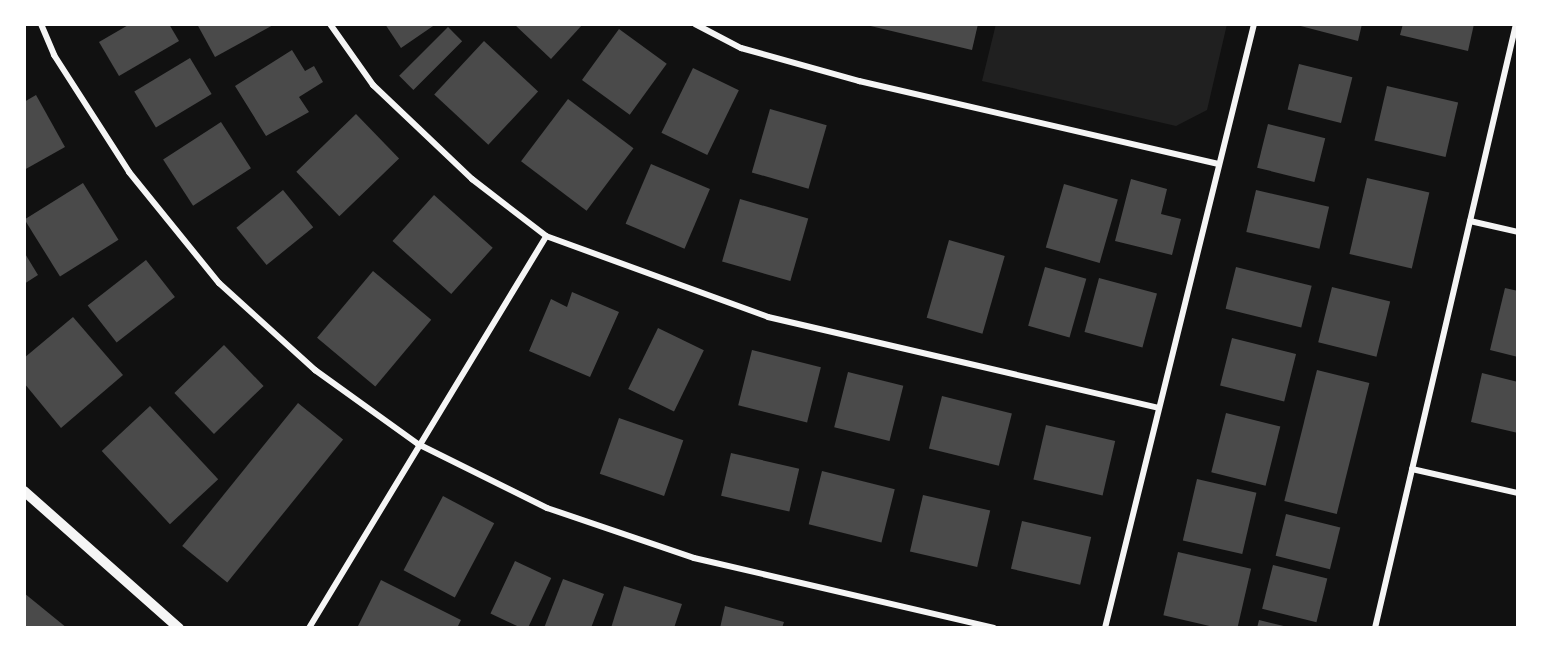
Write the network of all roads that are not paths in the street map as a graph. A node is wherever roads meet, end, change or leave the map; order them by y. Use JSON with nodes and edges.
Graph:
{"nodes":[{"id":1,"x":41,"y":24,"type":"edge"},
{"id":2,"x":330,"y":24,"type":"edge"},
{"id":3,"x":695,"y":24,"type":"edge"},
{"id":4,"x":1254,"y":24,"type":"edge"},
{"id":5,"x":1516,"y":24,"type":"edge"},
{"id":6,"x":1219,"y":164,"type":"junction"},
{"id":7,"x":1470,"y":221,"type":"junction"},
{"id":8,"x":1518,"y":232,"type":"edge"},
{"id":9,"x":546,"y":236,"type":"junction"},
{"id":10,"x":1159,"y":408,"type":"junction"},
{"id":11,"x":418,"y":444,"type":"junction"},
{"id":12,"x":1412,"y":469,"type":"junction"},
{"id":13,"x":24,"y":490,"type":"edge"},
{"id":14,"x":1518,"y":494,"type":"edge"},
{"id":15,"x":179,"y":628,"type":"edge"},
{"id":16,"x":309,"y":628,"type":"edge"},
{"id":17,"x":994,"y":628,"type":"edge"},
{"id":18,"x":1105,"y":628,"type":"edge"},
{"id":19,"x":1375,"y":628,"type":"edge"}],
"edges":[{"from":1,"to":11,"type":"street"},
{"from":2,"to":9,"type":"street"},
{"from":3,"to":6,"type":"street"},
{"from":4,"to":6,"type":"street"},
{"from":5,"to":7,"type":"street"},
{"from":6,"to":10,"type":"street"},
{"from":7,"to":8,"type":"street"},
{"from":7,"to":12,"type":"street"},
{"from":9,"to":10,"type":"street"},
{"from":9,"to":11,"type":"street"},
{"from":10,"to":18,"type":"street"},
{"from":11,"to":16,"type":"street"},
{"from":11,"to":17,"type":"street"},
{"from":12,"to":14,"type":"street"},
{"from":12,"to":19,"type":"street"},
{"from":13,"to":15,"type":"street"}]}
